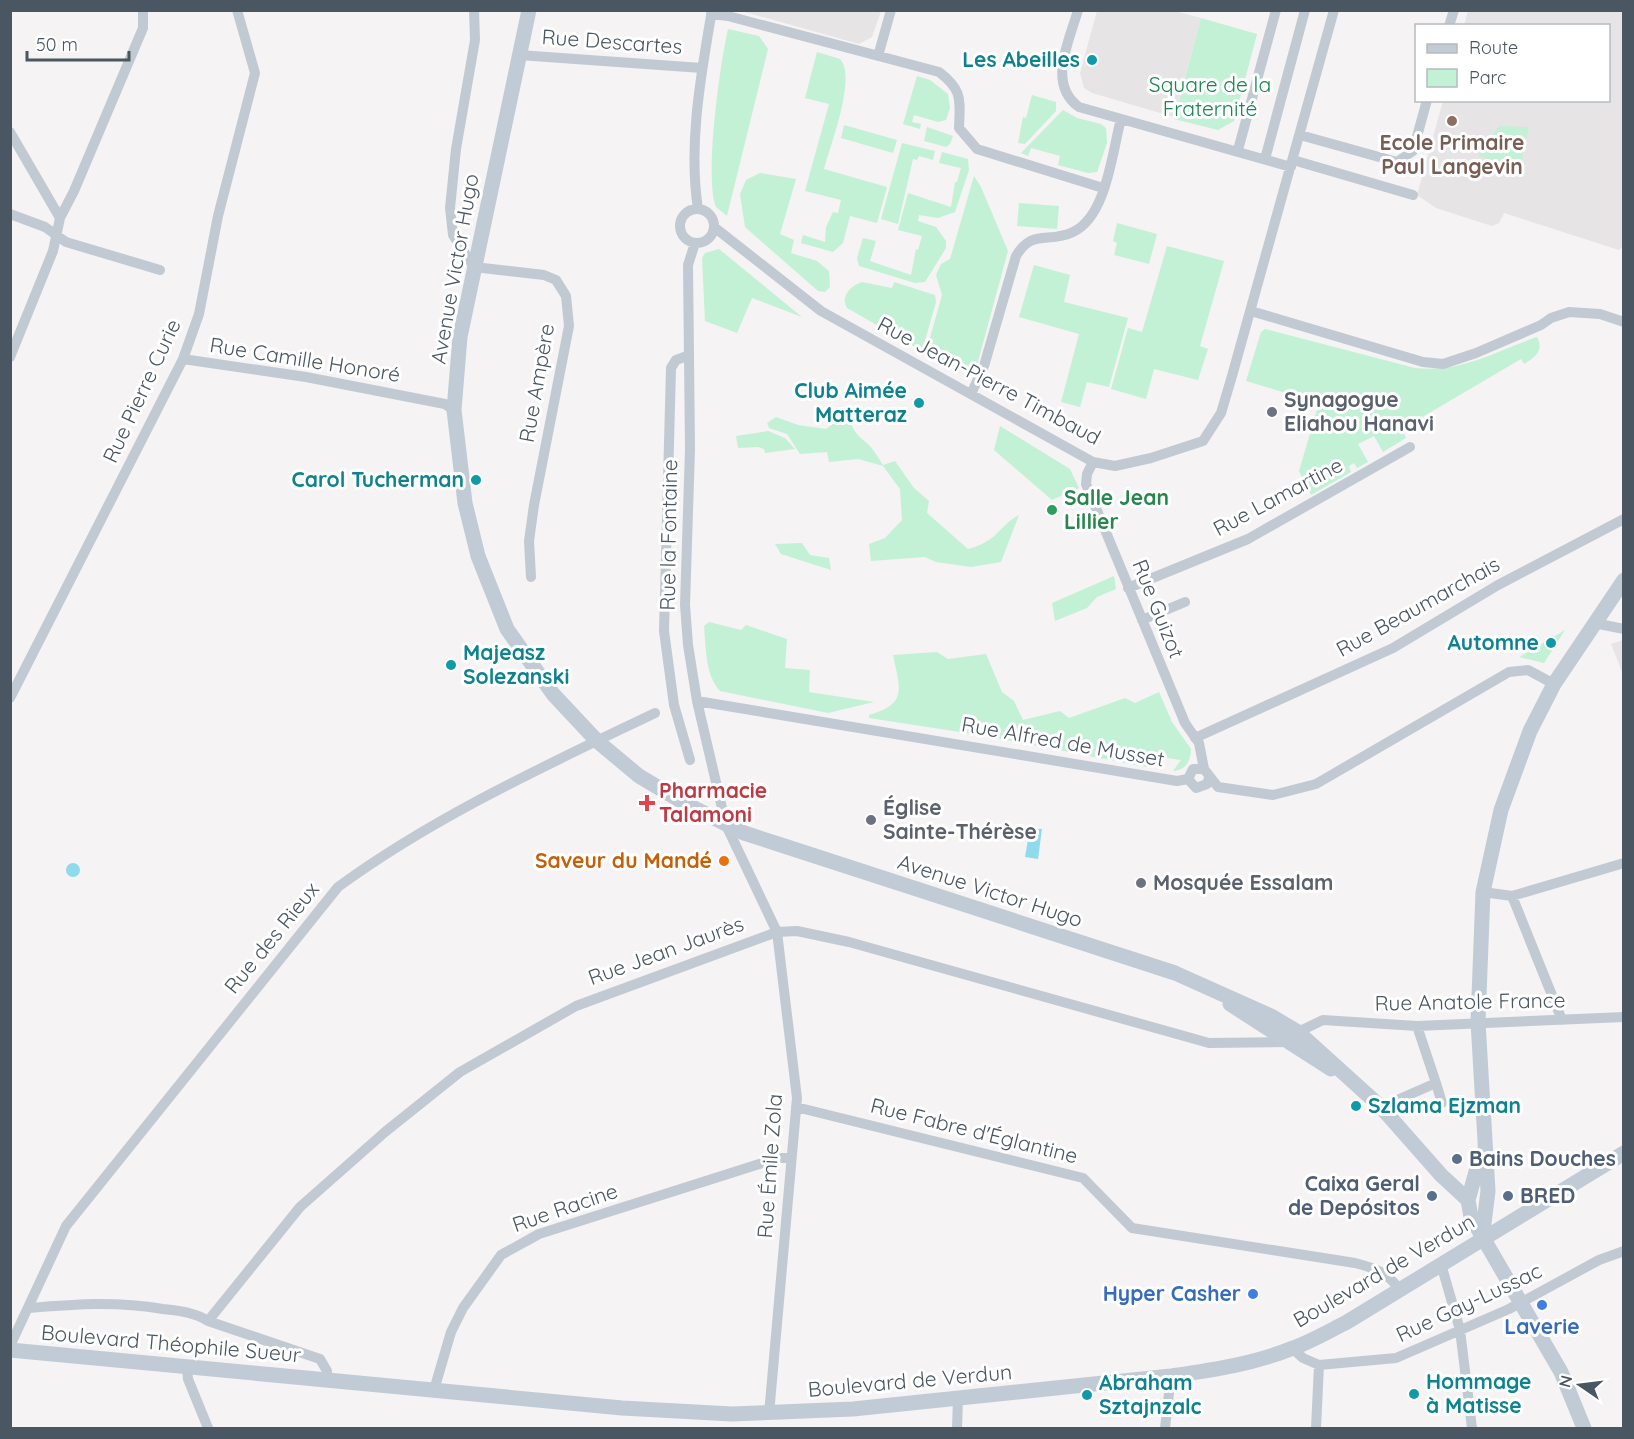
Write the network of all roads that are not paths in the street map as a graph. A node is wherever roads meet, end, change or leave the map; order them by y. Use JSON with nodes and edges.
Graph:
{"nodes":[{"id":1,"x":143,"y":10,"type":"edge"},
{"id":2,"x":237,"y":10,"type":"edge"},
{"id":3,"x":474,"y":10,"type":"edge"},
{"id":4,"x":528,"y":10,"type":"edge"},
{"id":5,"x":891,"y":10,"type":"edge"},
{"id":6,"x":1078,"y":10,"type":"edge"},
{"id":7,"x":1276,"y":10,"type":"edge"},
{"id":8,"x":1305,"y":10,"type":"edge"},
{"id":9,"x":1334,"y":10,"type":"edge"},
{"id":10,"x":711,"y":12,"type":"edge"},
{"id":11,"x":519,"y":55,"type":"junction"},
{"id":12,"x":878,"y":56,"type":"junction"},
{"id":13,"x":702,"y":68,"type":"junction"},
{"id":14,"x":1426,"y":102,"type":"edge"},
{"id":15,"x":1121,"y":119,"type":"junction"},
{"id":16,"x":10,"y":132,"type":"edge"},
{"id":17,"x":1300,"y":135,"type":"junction"},
{"id":18,"x":1238,"y":150,"type":"junction"},
{"id":19,"x":1265,"y":159,"type":"junction"},
{"id":20,"x":1292,"y":163,"type":"junction"},
{"id":21,"x":1103,"y":188,"type":"junction"},
{"id":22,"x":1413,"y":195,"type":"dead end"},
{"id":23,"x":698,"y":209,"type":"junction"},
{"id":24,"x":10,"y":214,"type":"edge"},
{"id":25,"x":60,"y":218,"type":"junction"},
{"id":26,"x":714,"y":227,"type":"junction"},
{"id":27,"x":57,"y":237,"type":"junction"},
{"id":28,"x":695,"y":243,"type":"junction"},
{"id":29,"x":474,"y":267,"type":"junction"},
{"id":30,"x":160,"y":270,"type":"dead end"},
{"id":31,"x":1251,"y":311,"type":"junction"},
{"id":32,"x":1623,"y":322,"type":"edge"},
{"id":33,"x":687,"y":356,"type":"junction"},
{"id":34,"x":10,"y":357,"type":"edge"},
{"id":35,"x":183,"y":359,"type":"junction"},
{"id":36,"x":971,"y":394,"type":"junction"},
{"id":37,"x":454,"y":410,"type":"junction"},
{"id":38,"x":1410,"y":447,"type":"dead end"},
{"id":39,"x":1093,"y":462,"type":"junction"},
{"id":40,"x":1623,"y":519,"type":"edge"},
{"id":41,"x":531,"y":577,"type":"dead end"},
{"id":42,"x":1623,"y":580,"type":"edge"},
{"id":43,"x":1128,"y":588,"type":"junction"},
{"id":44,"x":1185,"y":602,"type":"dead end"},
{"id":45,"x":1142,"y":620,"type":"junction"},
{"id":46,"x":1594,"y":623,"type":"junction"},
{"id":47,"x":1623,"y":629,"type":"edge"},
{"id":48,"x":1554,"y":684,"type":"junction"},
{"id":49,"x":10,"y":698,"type":"edge"},
{"id":50,"x":697,"y":701,"type":"junction"},
{"id":51,"x":655,"y":713,"type":"dead end"},
{"id":52,"x":1195,"y":738,"type":"junction"},
{"id":53,"x":597,"y":741,"type":"junction"},
{"id":54,"x":690,"y":760,"type":"dead end"},
{"id":55,"x":1206,"y":773,"type":"junction"},
{"id":56,"x":1188,"y":779,"type":"junction"},
{"id":57,"x":726,"y":825,"type":"junction"},
{"id":58,"x":1623,"y":863,"type":"edge"},
{"id":59,"x":1483,"y":892,"type":"junction"},
{"id":60,"x":1512,"y":896,"type":"junction"},
{"id":61,"x":777,"y":932,"type":"junction"},
{"id":62,"x":1623,"y":1017,"type":"edge"},
{"id":63,"x":1562,"y":1020,"type":"junction"},
{"id":64,"x":1266,"y":1021,"type":"junction"},
{"id":65,"x":1478,"y":1022,"type":"junction"},
{"id":66,"x":1417,"y":1026,"type":"junction"},
{"id":67,"x":1293,"y":1037,"type":"junction"},
{"id":68,"x":1244,"y":1042,"type":"junction"},
{"id":69,"x":1436,"y":1083,"type":"junction"},
{"id":70,"x":1442,"y":1103,"type":"dead end"},
{"id":71,"x":796,"y":1107,"type":"junction"},
{"id":72,"x":1381,"y":1107,"type":"junction"},
{"id":73,"x":1484,"y":1145,"type":"junction"},
{"id":74,"x":1623,"y":1153,"type":"edge"},
{"id":75,"x":791,"y":1158,"type":"junction"},
{"id":76,"x":1468,"y":1200,"type":"junction"},
{"id":77,"x":1482,"y":1239,"type":"junction"},
{"id":78,"x":1623,"y":1251,"type":"edge"},
{"id":79,"x":1442,"y":1264,"type":"junction"},
{"id":80,"x":1400,"y":1290,"type":"junction"},
{"id":81,"x":1521,"y":1304,"type":"junction"},
{"id":82,"x":29,"y":1308,"type":"junction"},
{"id":83,"x":207,"y":1321,"type":"junction"},
{"id":84,"x":1460,"y":1330,"type":"junction"},
{"id":85,"x":10,"y":1348,"type":"edge"},
{"id":86,"x":1293,"y":1348,"type":"junction"},
{"id":87,"x":1319,"y":1365,"type":"junction"},
{"id":88,"x":187,"y":1367,"type":"junction"},
{"id":89,"x":1171,"y":1376,"type":"junction"},
{"id":90,"x":326,"y":1380,"type":"junction"},
{"id":91,"x":434,"y":1390,"type":"junction"},
{"id":92,"x":958,"y":1399,"type":"junction"},
{"id":93,"x":758,"y":1419,"type":"edge"},
{"id":94,"x":208,"y":1428,"type":"edge"},
{"id":95,"x":957,"y":1428,"type":"edge"},
{"id":96,"x":1165,"y":1428,"type":"edge"},
{"id":97,"x":1316,"y":1428,"type":"edge"},
{"id":98,"x":1472,"y":1428,"type":"edge"},
{"id":99,"x":1584,"y":1428,"type":"edge"}],
"edges":[{"from":1,"to":25,"type":"street"},
{"from":2,"to":35,"type":"street","name":"Rue Pierre Curie"},
{"from":3,"to":29,"type":"street"},
{"from":4,"to":11,"type":"main road","name":"Avenue Victor Hugo"},
{"from":5,"to":12,"type":"street"},
{"from":6,"to":15,"type":"street"},
{"from":7,"to":18,"type":"street"},
{"from":8,"to":19,"type":"street"},
{"from":9,"to":17,"type":"street","name":"Rue Jean-Pierre Timbaud"},
{"from":10,"to":12,"type":"street"},
{"from":10,"to":13,"type":"street"},
{"from":11,"to":13,"type":"street","name":"Rue Descartes"},
{"from":11,"to":29,"type":"main road","name":"Avenue Victor Hugo"},
{"from":12,"to":21,"type":"street"},
{"from":13,"to":23,"type":"street"},
{"from":14,"to":17,"type":"street"},
{"from":15,"to":18,"type":"street"},
{"from":15,"to":21,"type":"street"},
{"from":16,"to":25,"type":"street"},
{"from":17,"to":20,"type":"street","name":"Rue Jean-Pierre Timbaud"},
{"from":18,"to":19,"type":"street"},
{"from":19,"to":20,"type":"street"},
{"from":20,"to":22,"type":"street"},
{"from":20,"to":31,"type":"street","name":"Rue Jean-Pierre Timbaud"},
{"from":21,"to":36,"type":"street"},
{"from":23,"to":26,"type":"street"},
{"from":23,"to":28,"type":"street"},
{"from":24,"to":27,"type":"street"},
{"from":25,"to":27,"type":"street"},
{"from":26,"to":28,"type":"street"},
{"from":26,"to":36,"type":"street","name":"Rue Jean-Pierre Timbaud"},
{"from":27,"to":30,"type":"street"},
{"from":27,"to":34,"type":"street"},
{"from":28,"to":33,"type":"street","name":"Rue la Fontaine"},
{"from":29,"to":37,"type":"main road","name":"Avenue Victor Hugo"},
{"from":29,"to":41,"type":"street","name":"Rue Ampère"},
{"from":31,"to":32,"type":"street"},
{"from":31,"to":39,"type":"street","name":"Rue Jean-Pierre Timbaud"},
{"from":33,"to":50,"type":"street","name":"Rue la Fontaine"},
{"from":33,"to":54,"type":"street"},
{"from":35,"to":37,"type":"street","name":"Rue Camille Honoré"},
{"from":35,"to":49,"type":"street","name":"Rue Pierre Curie"},
{"from":36,"to":39,"type":"street","name":"Rue Jean-Pierre Timbaud"},
{"from":37,"to":53,"type":"main road","name":"Avenue Victor Hugo"},
{"from":38,"to":43,"type":"street","name":"Rue Lamartine"},
{"from":39,"to":43,"type":"street","name":"Rue Guizot"},
{"from":40,"to":52,"type":"street","name":"Rue Beaumarchais"},
{"from":42,"to":46,"type":"main road"},
{"from":43,"to":45,"type":"street","name":"Rue Guizot"},
{"from":44,"to":45,"type":"street"},
{"from":45,"to":52,"type":"street","name":"Rue Guizot"},
{"from":46,"to":47,"type":"street"},
{"from":46,"to":48,"type":"main road"},
{"from":48,"to":55,"type":"street"},
{"from":48,"to":59,"type":"main road"},
{"from":50,"to":56,"type":"street","name":"Rue Alfred de Musset"},
{"from":50,"to":57,"type":"street","name":"Rue la Fontaine"},
{"from":51,"to":53,"type":"street","name":"Rue des Rieux"},
{"from":52,"to":55,"type":"street","name":"Rue Guizot"},
{"from":53,"to":57,"type":"main road","name":"Avenue Victor Hugo"},
{"from":53,"to":82,"type":"street","name":"Rue des Rieux"},
{"from":55,"to":56,"type":"street","name":"Rue Alfred de Musset"},
{"from":55,"to":56,"type":"street"},
{"from":57,"to":61,"type":"street","name":"Rue Émile Zola"},
{"from":57,"to":64,"type":"main road","name":"Avenue Victor Hugo"},
{"from":58,"to":60,"type":"street"},
{"from":59,"to":60,"type":"street"},
{"from":59,"to":65,"type":"main road"},
{"from":60,"to":63,"type":"street"},
{"from":61,"to":68,"type":"street","name":"Rue Jean Jaurès"},
{"from":61,"to":71,"type":"street","name":"Rue Émile Zola"},
{"from":61,"to":83,"type":"street","name":"Rue Jean Jaurès"},
{"from":62,"to":63,"type":"street","name":"Rue Anatole France"},
{"from":63,"to":65,"type":"street","name":"Rue Anatole France"},
{"from":64,"to":67,"type":"main road","name":"Avenue Victor Hugo"},
{"from":64,"to":68,"type":"street"},
{"from":65,"to":66,"type":"street","name":"Rue Anatole France"},
{"from":65,"to":73,"type":"main road"},
{"from":66,"to":67,"type":"street","name":"Rue Anatole France"},
{"from":66,"to":69,"type":"street"},
{"from":67,"to":68,"type":"street","name":"Rue Jean Jaurès"},
{"from":67,"to":72,"type":"main road","name":"Avenue Victor Hugo"},
{"from":69,"to":70,"type":"street"},
{"from":69,"to":72,"type":"street"},
{"from":71,"to":75,"type":"street","name":"Rue Émile Zola"},
{"from":71,"to":80,"type":"street","name":"Rue Fabre d'Églantine"},
{"from":72,"to":76,"type":"main road","name":"Avenue Victor Hugo"},
{"from":73,"to":76,"type":"main road"},
{"from":73,"to":77,"type":"main road"},
{"from":74,"to":77,"type":"main road","name":"Boulevard de Verdun"},
{"from":75,"to":91,"type":"street","name":"Rue Racine"},
{"from":75,"to":93,"type":"street","name":"Rue Émile Zola"},
{"from":76,"to":77,"type":"main road"},
{"from":77,"to":79,"type":"main road","name":"Boulevard de Verdun"},
{"from":77,"to":81,"type":"main road"},
{"from":78,"to":81,"type":"street","name":"Rue Gay-Lussac"},
{"from":79,"to":80,"type":"main road","name":"Boulevard de Verdun"},
{"from":79,"to":84,"type":"street"},
{"from":80,"to":86,"type":"main road","name":"Boulevard de Verdun"},
{"from":81,"to":84,"type":"street","name":"Rue Gay-Lussac"},
{"from":81,"to":99,"type":"main road"},
{"from":82,"to":83,"type":"street"},
{"from":82,"to":85,"type":"street","name":"Rue des Rieux"},
{"from":83,"to":90,"type":"street"},
{"from":84,"to":87,"type":"street","name":"Rue Gay-Lussac"},
{"from":84,"to":98,"type":"street"},
{"from":85,"to":88,"type":"main road","name":"Boulevard Théophile Sueur"},
{"from":86,"to":87,"type":"street"},
{"from":86,"to":89,"type":"main road","name":"Boulevard de Verdun"},
{"from":87,"to":97,"type":"street"},
{"from":88,"to":90,"type":"main road","name":"Boulevard Théophile Sueur"},
{"from":88,"to":94,"type":"street"},
{"from":89,"to":92,"type":"main road","name":"Boulevard de Verdun"},
{"from":89,"to":96,"type":"street"},
{"from":90,"to":91,"type":"main road","name":"Boulevard Théophile Sueur"},
{"from":91,"to":93,"type":"main road","name":"Boulevard de Verdun"},
{"from":92,"to":93,"type":"main road","name":"Boulevard de Verdun"},
{"from":92,"to":95,"type":"street"}]}
